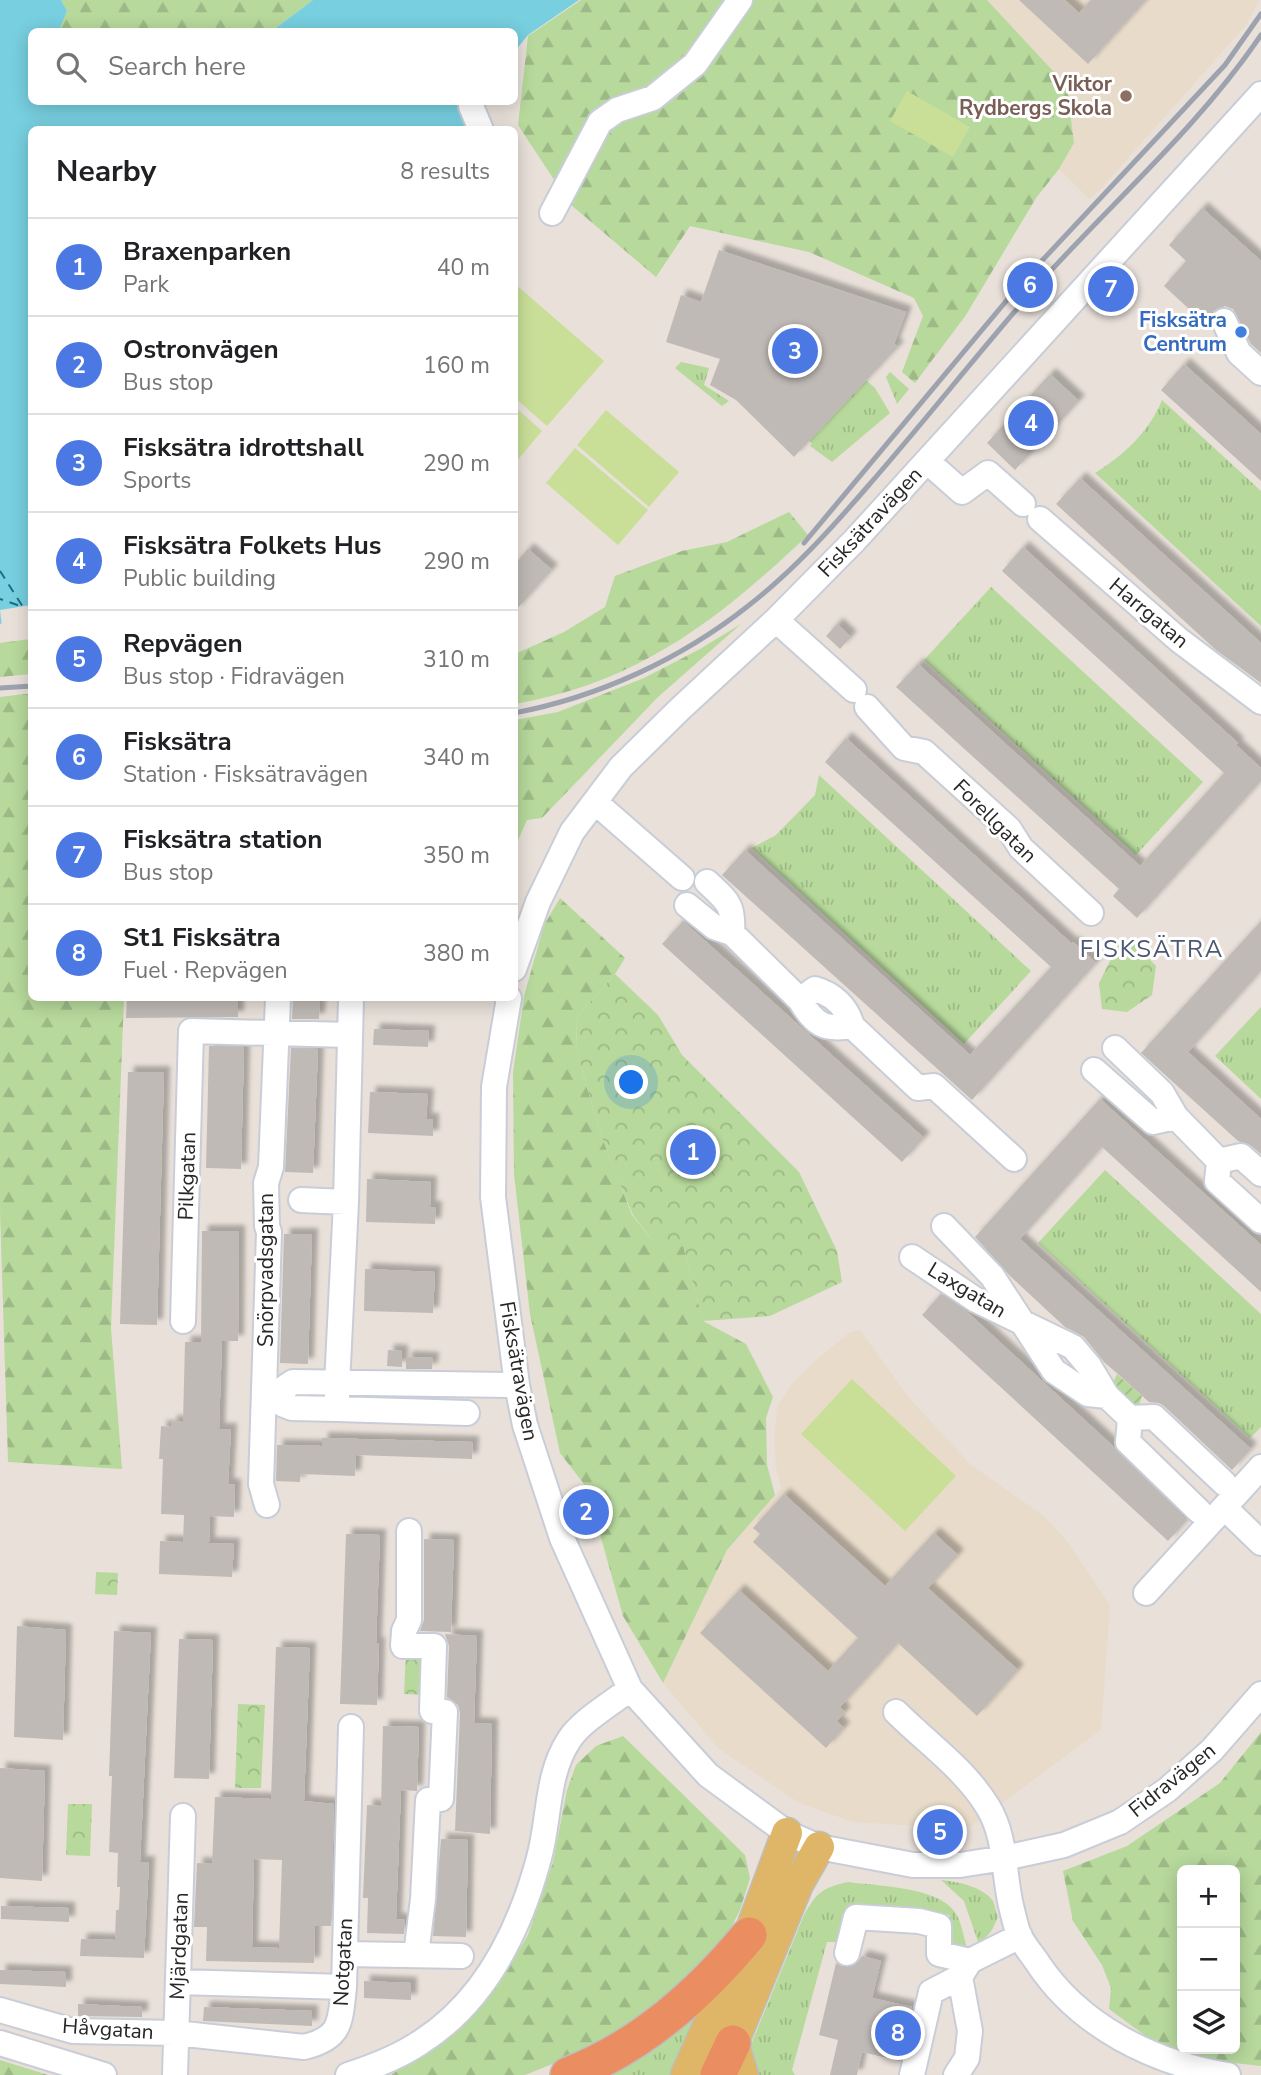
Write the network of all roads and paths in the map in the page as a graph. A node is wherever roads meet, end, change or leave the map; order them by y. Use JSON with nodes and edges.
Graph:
{"nodes":[{"id":1,"x":740,"y":0,"type":"edge"},
{"id":2,"x":1261,"y":94,"type":"edge"},
{"id":3,"x":471,"y":106,"type":"dead end"},
{"id":4,"x":479,"y":126,"type":"edge"},
{"id":5,"x":552,"y":213,"type":"dead end"},
{"id":6,"x":1224,"y":321,"type":"dead end"},
{"id":7,"x":1261,"y":373,"type":"edge"},
{"id":8,"x":928,"y":462,"type":"junction"},
{"id":9,"x":776,"y":620,"type":"junction"},
{"id":10,"x":1261,"y":702,"type":"edge"},
{"id":11,"x":595,"y":802,"type":"junction"},
{"id":12,"x":682,"y":878,"type":"dead end"},
{"id":13,"x":707,"y":882,"type":"dead end"},
{"id":14,"x":687,"y":905,"type":"dead end"},
{"id":15,"x":1091,"y":913,"type":"dead end"},
{"id":16,"x":732,"y":933,"type":"junction"},
{"id":17,"x":518,"y":958,"type":"edge"},
{"id":18,"x":278,"y":1001,"type":"edge"},
{"id":19,"x":351,"y":1001,"type":"edge"},
{"id":20,"x":508,"y":1001,"type":"edge"},
{"id":21,"x":277,"y":1035,"type":"junction"},
{"id":22,"x":349,"y":1035,"type":"junction"},
{"id":23,"x":1115,"y":1048,"type":"dead end"},
{"id":24,"x":1094,"y":1070,"type":"dead end"},
{"id":25,"x":1176,"y":1117,"type":"junction"},
{"id":26,"x":1014,"y":1159,"type":"dead end"},
{"id":27,"x":1219,"y":1161,"type":"junction"},
{"id":28,"x":1261,"y":1174,"type":"edge"},
{"id":29,"x":301,"y":1200,"type":"dead end"},
{"id":30,"x":346,"y":1202,"type":"junction"},
{"id":31,"x":1261,"y":1221,"type":"edge"},
{"id":32,"x":944,"y":1226,"type":"dead end"},
{"id":33,"x":912,"y":1257,"type":"dead end"},
{"id":34,"x":183,"y":1321,"type":"dead end"},
{"id":35,"x":1023,"y":1322,"type":"junction"},
{"id":36,"x":517,"y":1385,"type":"junction"},
{"id":37,"x":337,"y":1397,"type":"junction"},
{"id":38,"x":467,"y":1413,"type":"dead end"},
{"id":39,"x":1130,"y":1418,"type":"junction"},
{"id":40,"x":1261,"y":1467,"type":"edge"},
{"id":41,"x":1224,"y":1495,"type":"junction"},
{"id":42,"x":267,"y":1505,"type":"dead end"},
{"id":43,"x":1199,"y":1511,"type":"dead end"},
{"id":44,"x":409,"y":1531,"type":"dead end"},
{"id":45,"x":1261,"y":1543,"type":"edge"},
{"id":46,"x":1146,"y":1593,"type":"dead end"},
{"id":47,"x":630,"y":1689,"type":"junction"},
{"id":48,"x":1261,"y":1694,"type":"edge"},
{"id":49,"x":896,"y":1712,"type":"dead end"},
{"id":50,"x":351,"y":1727,"type":"dead end"},
{"id":51,"x":183,"y":1816,"type":"dead end"},
{"id":52,"x":787,"y":1833,"type":"junction"},
{"id":53,"x":819,"y":1847,"type":"junction"},
{"id":54,"x":1005,"y":1858,"type":"junction"},
{"id":55,"x":749,"y":1935,"type":"junction"},
{"id":56,"x":1020,"y":1936,"type":"junction"},
{"id":57,"x":847,"y":1953,"type":"dead end"},
{"id":58,"x":345,"y":1954,"type":"junction"},
{"id":59,"x":939,"y":1954,"type":"junction"},
{"id":60,"x":416,"y":1955,"type":"junction"},
{"id":61,"x":461,"y":1956,"type":"dead end"},
{"id":62,"x":965,"y":1969,"type":"junction"},
{"id":63,"x":178,"y":1982,"type":"junction"},
{"id":64,"x":344,"y":1987,"type":"junction"},
{"id":65,"x":931,"y":1992,"type":"junction"},
{"id":66,"x":0,"y":2010,"type":"edge"},
{"id":67,"x":176,"y":2033,"type":"junction"},
{"id":68,"x":0,"y":2043,"type":"edge"},
{"id":69,"x":738,"y":2059,"type":"edge"},
{"id":70,"x":104,"y":2075,"type":"edge"},
{"id":71,"x":175,"y":2075,"type":"edge"},
{"id":72,"x":348,"y":2075,"type":"edge"},
{"id":73,"x":568,"y":2075,"type":"edge"},
{"id":74,"x":686,"y":2075,"type":"edge"},
{"id":75,"x":718,"y":2075,"type":"edge"},
{"id":76,"x":912,"y":2075,"type":"edge"},
{"id":77,"x":956,"y":2075,"type":"edge"},
{"id":78,"x":1228,"y":2075,"type":"edge"}],
"edges":[{"from":1,"to":5,"type":"street"},
{"from":2,"to":8,"type":"street","name":"Fisksätravägen"},
{"from":3,"to":4,"type":"street"},
{"from":6,"to":7,"type":"street"},
{"from":8,"to":9,"type":"street","name":"Fisksätravägen"},
{"from":8,"to":10,"type":"street","name":"Harrgatan"},
{"from":9,"to":11,"type":"street","name":"Fisksätravägen"},
{"from":9,"to":15,"type":"street","name":"Forellgatan"},
{"from":11,"to":12,"type":"street"},
{"from":11,"to":17,"type":"street","name":"Fisksätravägen"},
{"from":13,"to":16,"type":"street"},
{"from":14,"to":16,"type":"street"},
{"from":16,"to":26,"type":"street"},
{"from":18,"to":21,"type":"street","name":"Snörpvadsgatan"},
{"from":19,"to":22,"type":"street"},
{"from":20,"to":36,"type":"street","name":"Fisksätravägen"},
{"from":21,"to":22,"type":"street"},
{"from":21,"to":34,"type":"street","name":"Pilkgatan"},
{"from":21,"to":42,"type":"street","name":"Snörpvadsgatan"},
{"from":22,"to":30,"type":"street"},
{"from":23,"to":25,"type":"street"},
{"from":24,"to":25,"type":"street"},
{"from":25,"to":27,"type":"street"},
{"from":27,"to":28,"type":"street"},
{"from":27,"to":31,"type":"street"},
{"from":29,"to":30,"type":"street","name":"Snörpvadsgatan"},
{"from":30,"to":37,"type":"street"},
{"from":32,"to":35,"type":"street","name":"Laxgatan"},
{"from":33,"to":35,"type":"street","name":"Laxgatan"},
{"from":35,"to":39,"type":"street","name":"Laxgatan"},
{"from":36,"to":37,"type":"street"},
{"from":36,"to":47,"type":"street","name":"Fisksätravägen"},
{"from":37,"to":38,"type":"street"},
{"from":39,"to":41,"type":"street"},
{"from":39,"to":43,"type":"street"},
{"from":40,"to":41,"type":"street"},
{"from":41,"to":45,"type":"street"},
{"from":41,"to":46,"type":"street"},
{"from":44,"to":60,"type":"street"},
{"from":47,"to":52,"type":"street","name":"Fisksätravägen"},
{"from":47,"to":72,"type":"street"},
{"from":48,"to":54,"type":"street","name":"Fidravägen"},
{"from":49,"to":54,"type":"street"},
{"from":50,"to":58,"type":"street","name":"Notgatan"},
{"from":51,"to":63,"type":"street","name":"Mjärdgatan"},
{"from":52,"to":53,"type":"street","name":"Fisksätravägen"},
{"from":52,"to":55,"type":"main road"},
{"from":53,"to":54,"type":"street","name":"Fidravägen"},
{"from":53,"to":69,"type":"main road"},
{"from":54,"to":56,"type":"street"},
{"from":55,"to":73,"type":"highway"},
{"from":55,"to":74,"type":"main road"},
{"from":56,"to":62,"type":"street"},
{"from":56,"to":78,"type":"street"},
{"from":57,"to":59,"type":"street"},
{"from":58,"to":60,"type":"street"},
{"from":58,"to":64,"type":"street","name":"Notgatan"},
{"from":59,"to":62,"type":"street"},
{"from":59,"to":65,"type":"street"},
{"from":60,"to":61,"type":"street"},
{"from":62,"to":65,"type":"street"},
{"from":62,"to":77,"type":"street"},
{"from":63,"to":64,"type":"street"},
{"from":63,"to":67,"type":"street","name":"Mjärdgatan"},
{"from":64,"to":67,"type":"street","name":"Notgatan"},
{"from":65,"to":76,"type":"street"},
{"from":66,"to":67,"type":"street","name":"Håvgatan"},
{"from":67,"to":71,"type":"street","name":"Mjärdgatan"},
{"from":68,"to":70,"type":"street"},
{"from":69,"to":75,"type":"highway"}]}
